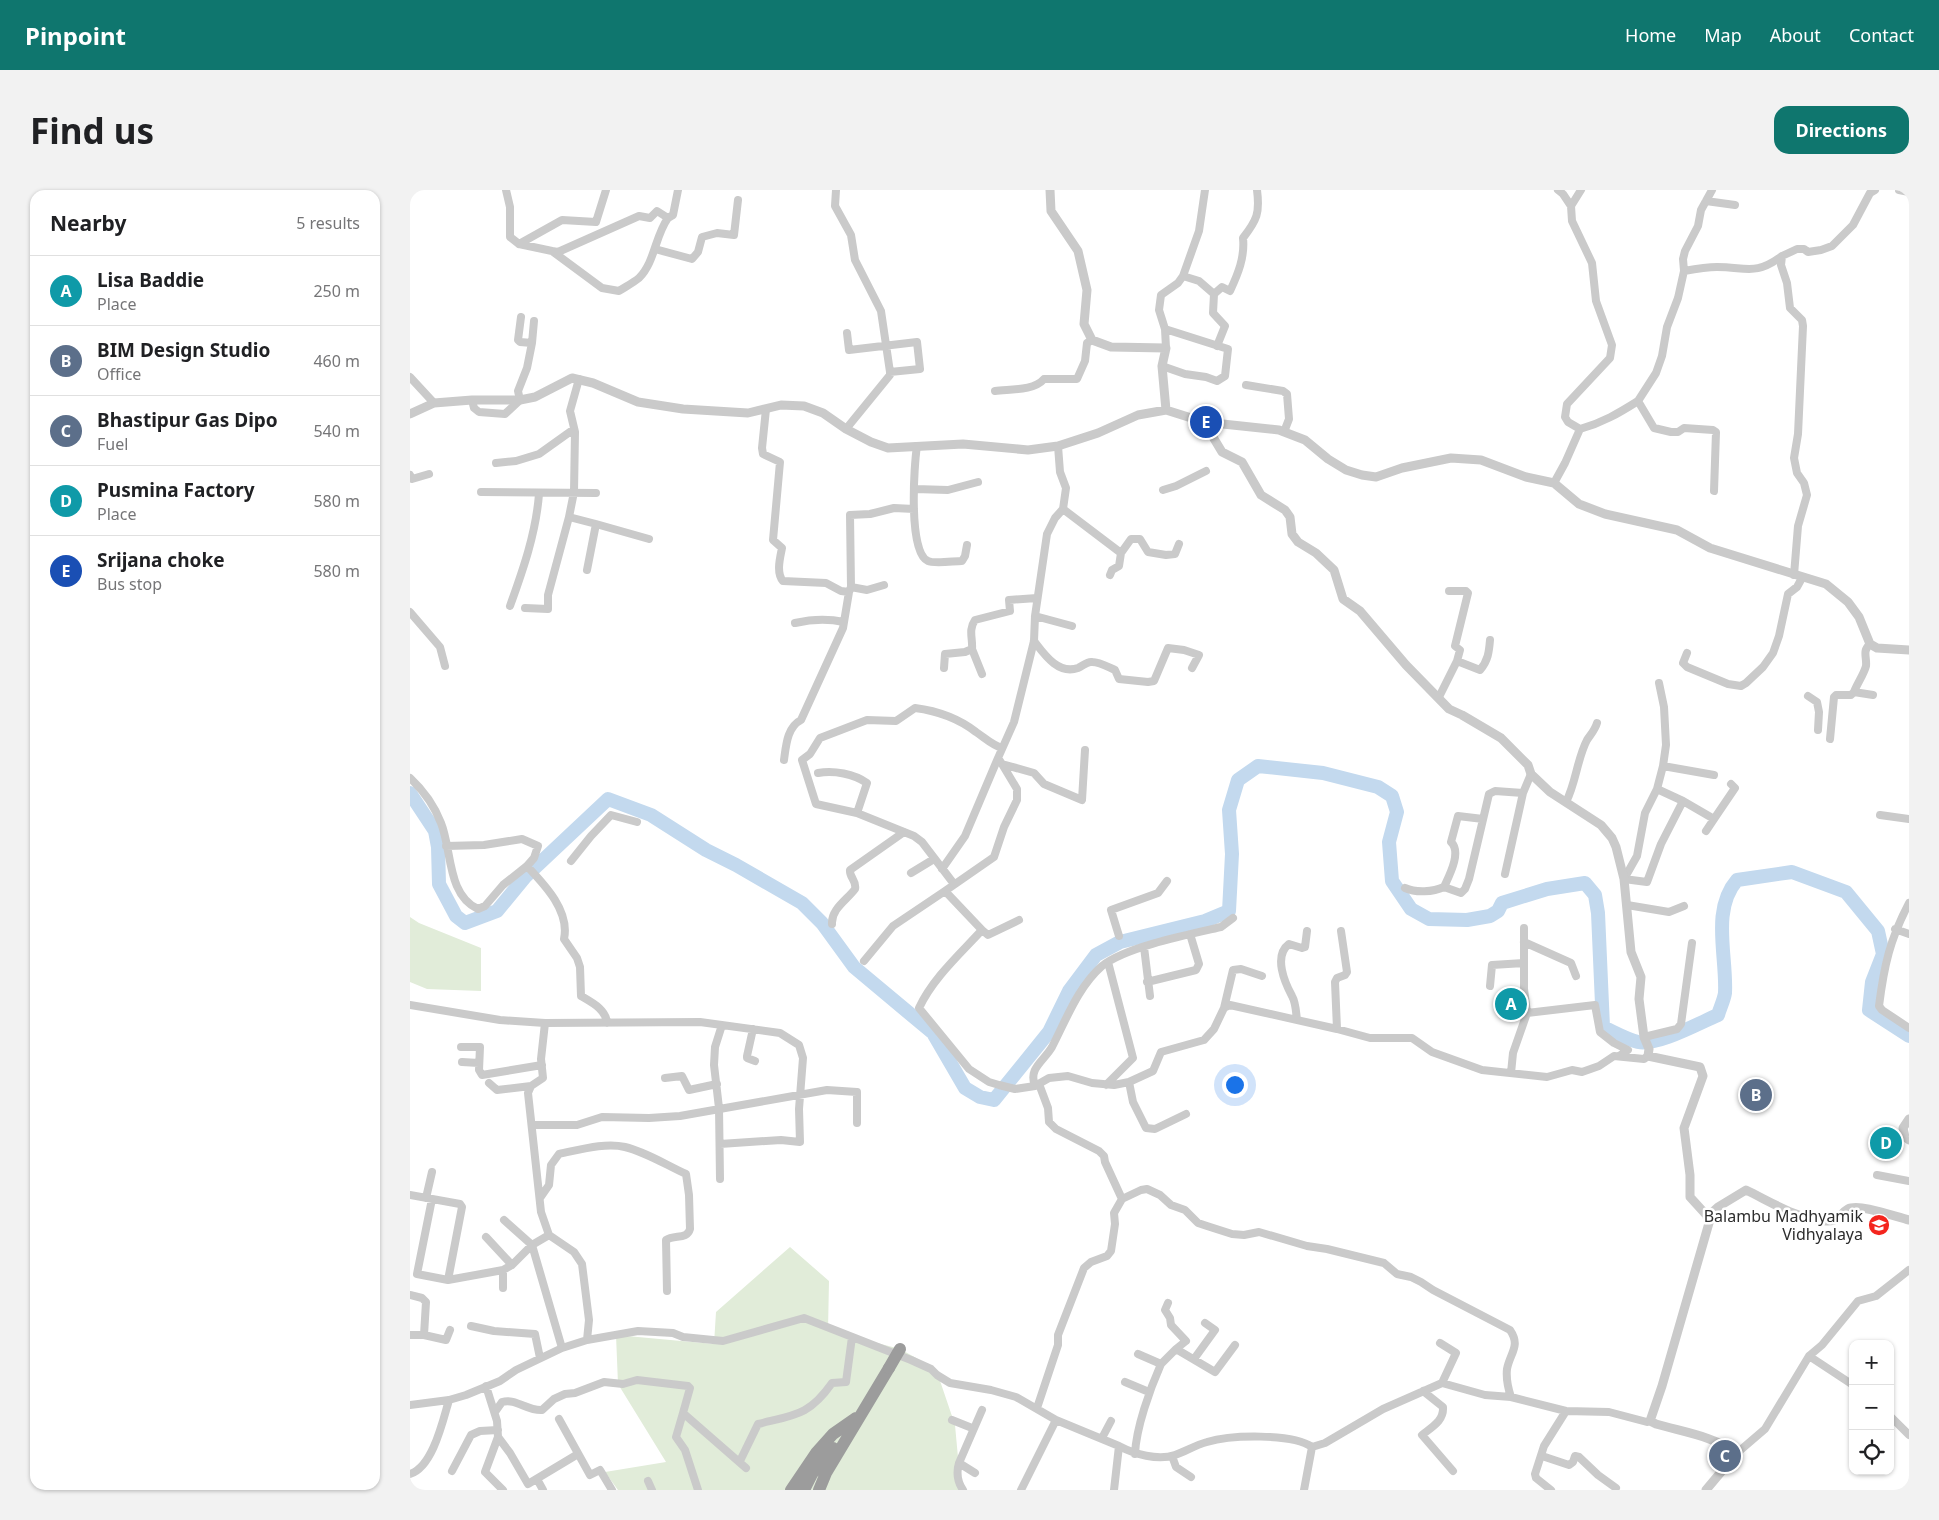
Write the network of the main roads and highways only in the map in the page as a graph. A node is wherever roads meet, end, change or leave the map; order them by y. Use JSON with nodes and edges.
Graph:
{"nodes":[{"id":1,"x":900,"y":1349,"type":"dead end"},
{"id":2,"x":858,"y":1417,"type":"junction"},
{"id":3,"x":791,"y":1490,"type":"edge"},
{"id":4,"x":804,"y":1490,"type":"edge"},
{"id":5,"x":819,"y":1490,"type":"edge"}],
"edges":[{"from":1,"to":2,"type":"highway","bridge":true},
{"from":2,"to":3,"type":"highway"},
{"from":2,"to":4,"type":"highway"},
{"from":2,"to":5,"type":"highway"}]}
